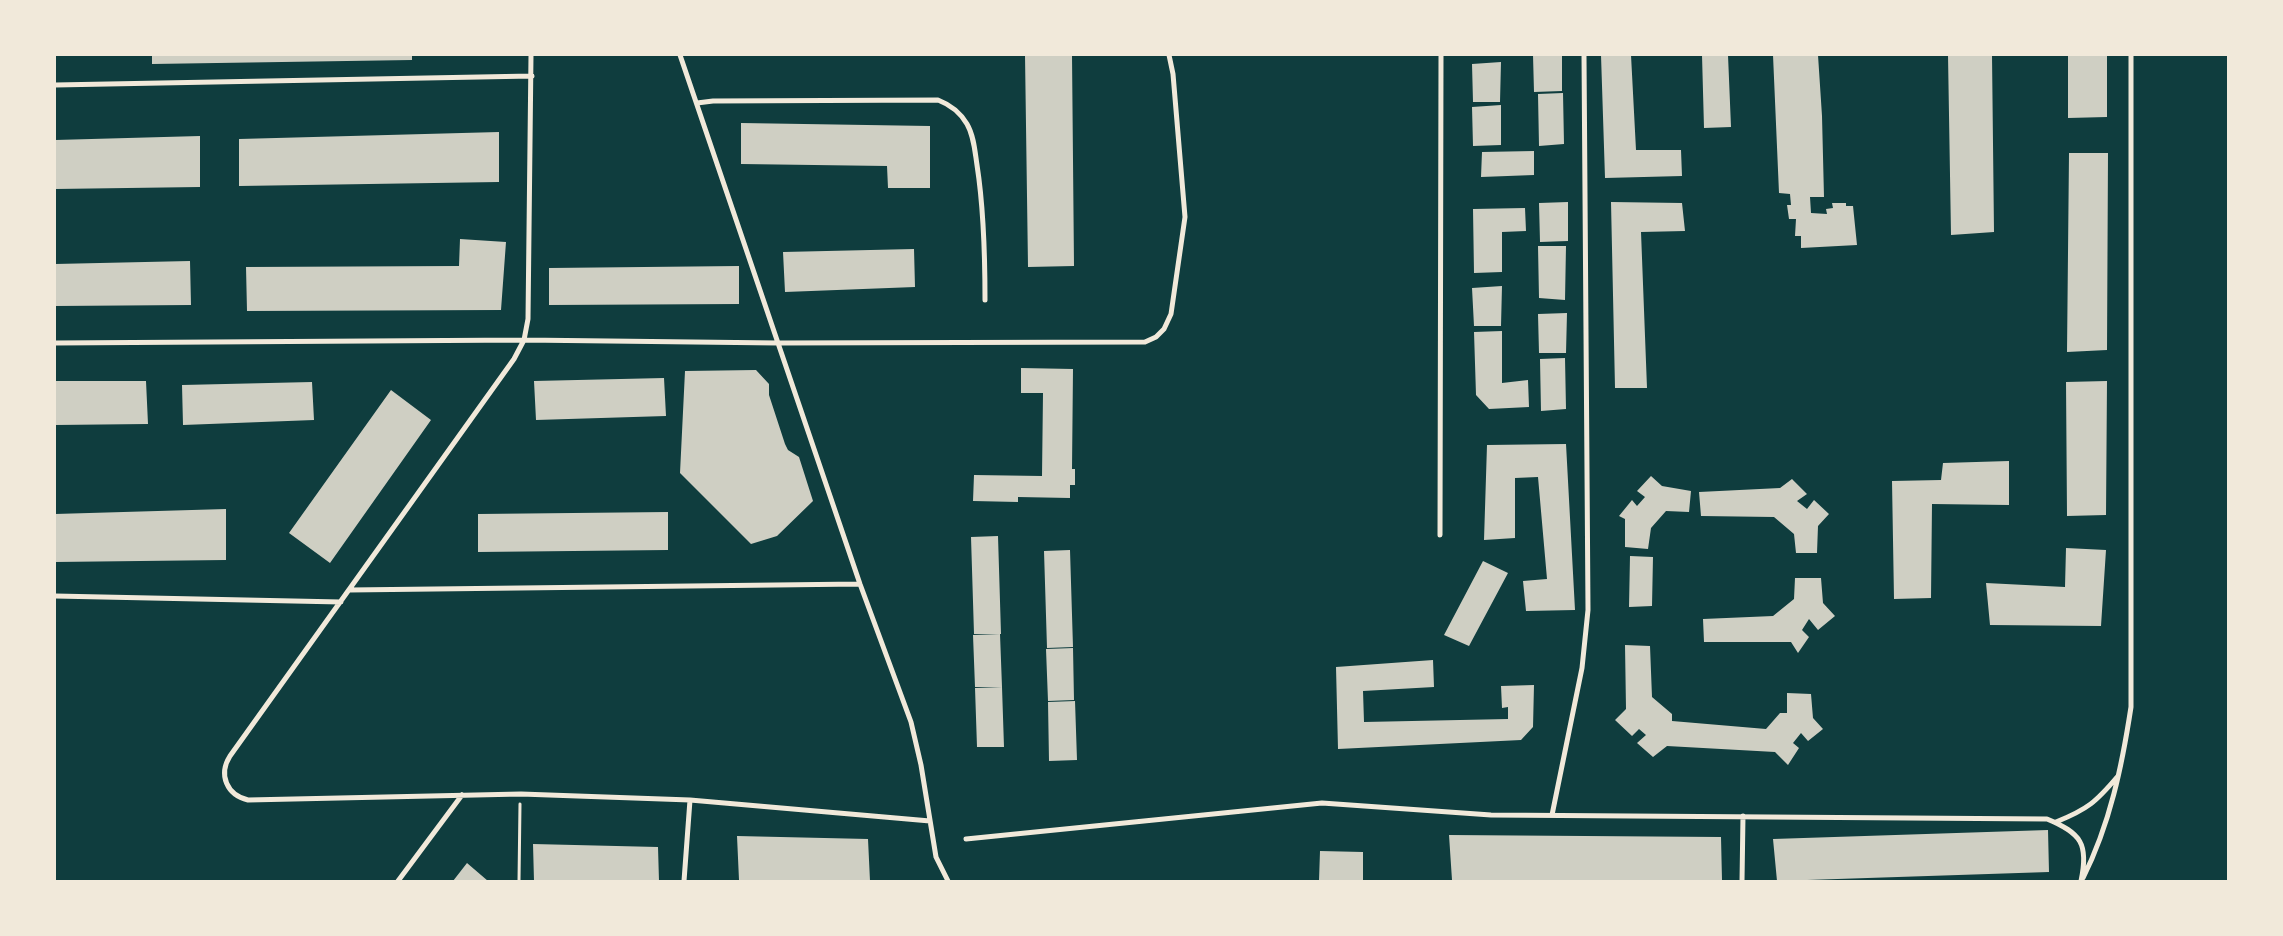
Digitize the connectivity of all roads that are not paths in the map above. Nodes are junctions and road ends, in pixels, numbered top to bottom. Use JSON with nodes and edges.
{"nodes":[{"id":1,"x":530,"y":55,"type":"edge"},
{"id":2,"x":680,"y":55,"type":"edge"},
{"id":3,"x":1169,"y":55,"type":"edge"},
{"id":4,"x":1441,"y":55,"type":"edge"},
{"id":5,"x":1584,"y":55,"type":"edge"},
{"id":6,"x":2131,"y":55,"type":"edge"},
{"id":7,"x":532,"y":76,"type":"junction"},
{"id":8,"x":55,"y":84,"type":"edge"},
{"id":9,"x":697,"y":103,"type":"junction"},
{"id":10,"x":985,"y":300,"type":"dead end"},
{"id":11,"x":524,"y":340,"type":"junction"},
{"id":12,"x":55,"y":343,"type":"edge"},
{"id":13,"x":778,"y":343,"type":"junction"},
{"id":14,"x":1440,"y":535,"type":"dead end"},
{"id":15,"x":860,"y":584,"type":"junction"},
{"id":16,"x":349,"y":590,"type":"junction"},
{"id":17,"x":55,"y":596,"type":"edge"},
{"id":18,"x":341,"y":602,"type":"junction"},
{"id":19,"x":2120,"y":774,"type":"junction"},
{"id":20,"x":462,"y":795,"type":"junction"},
{"id":21,"x":690,"y":800,"type":"junction"},
{"id":22,"x":1552,"y":815,"type":"junction"},
{"id":23,"x":1742,"y":816,"type":"junction"},
{"id":24,"x":930,"y":821,"type":"junction"},
{"id":25,"x":2056,"y":822,"type":"junction"},
{"id":26,"x":966,"y":839,"type":"dead end"},
{"id":27,"x":398,"y":881,"type":"edge"},
{"id":28,"x":684,"y":881,"type":"edge"},
{"id":29,"x":948,"y":881,"type":"edge"},
{"id":30,"x":1742,"y":881,"type":"edge"},
{"id":31,"x":2081,"y":881,"type":"edge"}],
"edges":[{"from":1,"to":7,"type":"street"},
{"from":2,"to":9,"type":"street"},
{"from":3,"to":13,"type":"street"},
{"from":4,"to":14,"type":"street"},
{"from":5,"to":22,"type":"street"},
{"from":6,"to":19,"type":"street"},
{"from":7,"to":8,"type":"street"},
{"from":7,"to":11,"type":"street"},
{"from":9,"to":10,"type":"street"},
{"from":9,"to":13,"type":"street"},
{"from":11,"to":12,"type":"street"},
{"from":11,"to":13,"type":"street"},
{"from":11,"to":16,"type":"street"},
{"from":13,"to":15,"type":"street"},
{"from":15,"to":16,"type":"street"},
{"from":15,"to":24,"type":"street"},
{"from":16,"to":18,"type":"street"},
{"from":17,"to":18,"type":"street"},
{"from":18,"to":20,"type":"street"},
{"from":19,"to":25,"type":"street"},
{"from":19,"to":31,"type":"street"},
{"from":20,"to":21,"type":"street"},
{"from":20,"to":27,"type":"street"},
{"from":21,"to":24,"type":"street"},
{"from":21,"to":28,"type":"street"},
{"from":22,"to":23,"type":"street"},
{"from":22,"to":26,"type":"street"},
{"from":23,"to":25,"type":"street"},
{"from":23,"to":30,"type":"street"},
{"from":24,"to":29,"type":"street"},
{"from":25,"to":31,"type":"street"}]}
